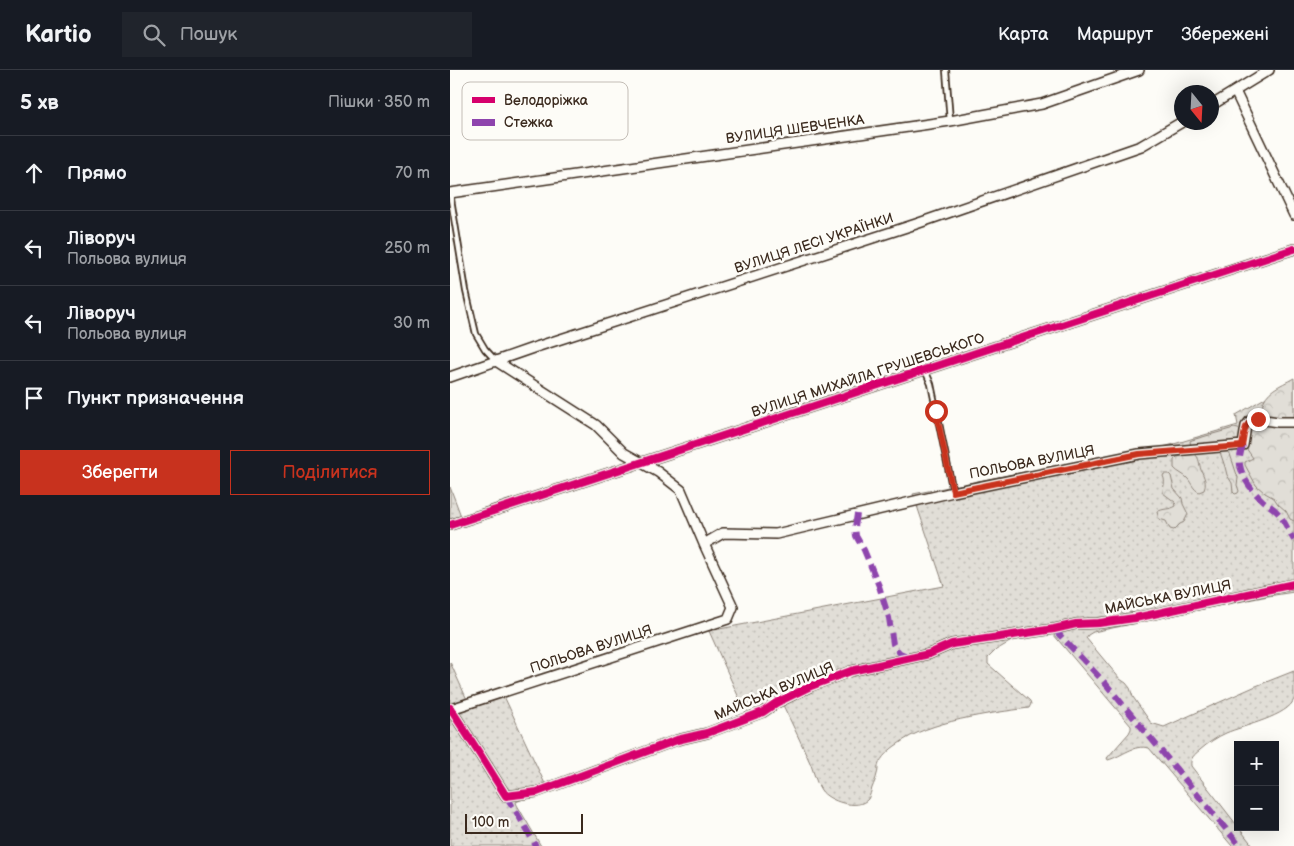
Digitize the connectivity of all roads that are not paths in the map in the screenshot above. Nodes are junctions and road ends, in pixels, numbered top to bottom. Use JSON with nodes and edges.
{"nodes":[{"id":1,"x":946,"y":70,"type":"edge"},
{"id":2,"x":1139,"y":70,"type":"edge"},
{"id":3,"x":1270,"y":70,"type":"edge"},
{"id":4,"x":1235,"y":91,"type":"junction"},
{"id":5,"x":1219,"y":101,"type":"edge"},
{"id":6,"x":950,"y":121,"type":"junction"},
{"id":7,"x":1174,"y":127,"type":"edge"},
{"id":8,"x":450,"y":193,"type":"edge"},
{"id":9,"x":1294,"y":215,"type":"edge"},
{"id":10,"x":1294,"y":249,"type":"edge"},
{"id":11,"x":496,"y":361,"type":"junction"},
{"id":12,"x":925,"y":370,"type":"junction"},
{"id":13,"x":450,"y":377,"type":"edge"},
{"id":14,"x":1294,"y":422,"type":"edge"},
{"id":15,"x":641,"y":463,"type":"junction"},
{"id":16,"x":953,"y":492,"type":"junction"},
{"id":17,"x":450,"y":525,"type":"edge"},
{"id":18,"x":704,"y":544,"type":"junction"},
{"id":19,"x":1294,"y":584,"type":"edge"},
{"id":20,"x":450,"y":708,"type":"edge"}],
"edges":[{"from":1,"to":6,"type":"lane"},
{"from":2,"to":6,"type":"street","name":"ВУЛИЦЯ ШЕВЧЕНКА"},
{"from":3,"to":4,"type":"street"},
{"from":4,"to":5,"type":"street"},
{"from":4,"to":9,"type":"street"},
{"from":6,"to":8,"type":"street","name":"ВУЛИЦЯ ШЕВЧЕНКА"},
{"from":7,"to":11,"type":"street","name":"ВУЛИЦЯ ЛЕСІ УКРАЇНКИ"},
{"from":8,"to":11,"type":"lane"},
{"from":10,"to":12,"type":"street","name":"ВУЛИЦЯ МИХАЙЛА ГРУШЕВСЬКОГО"},
{"from":11,"to":13,"type":"street","name":"ВУЛИЦЯ ЛЕСІ УКРАЇНКИ"},
{"from":11,"to":15,"type":"street"},
{"from":12,"to":15,"type":"street","name":"ВУЛИЦЯ МИХАЙЛА ГРУШЕВСЬКОГО"},
{"from":12,"to":16,"type":"lane"},
{"from":14,"to":16,"type":"street","name":"ПОЛЬОВА ВУЛИЦЯ"},
{"from":15,"to":17,"type":"street","name":"ВУЛИЦЯ МИХАЙЛА ГРУШЕВСЬКОГО"},
{"from":15,"to":18,"type":"street"},
{"from":16,"to":18,"type":"street","name":"ПОЛЬОВА ВУЛИЦЯ"},
{"from":18,"to":20,"type":"street","name":"ПОЛЬОВА ВУЛИЦЯ"},
{"from":19,"to":20,"type":"street","name":"МАЙСЬКА ВУЛИЦЯ"}]}
